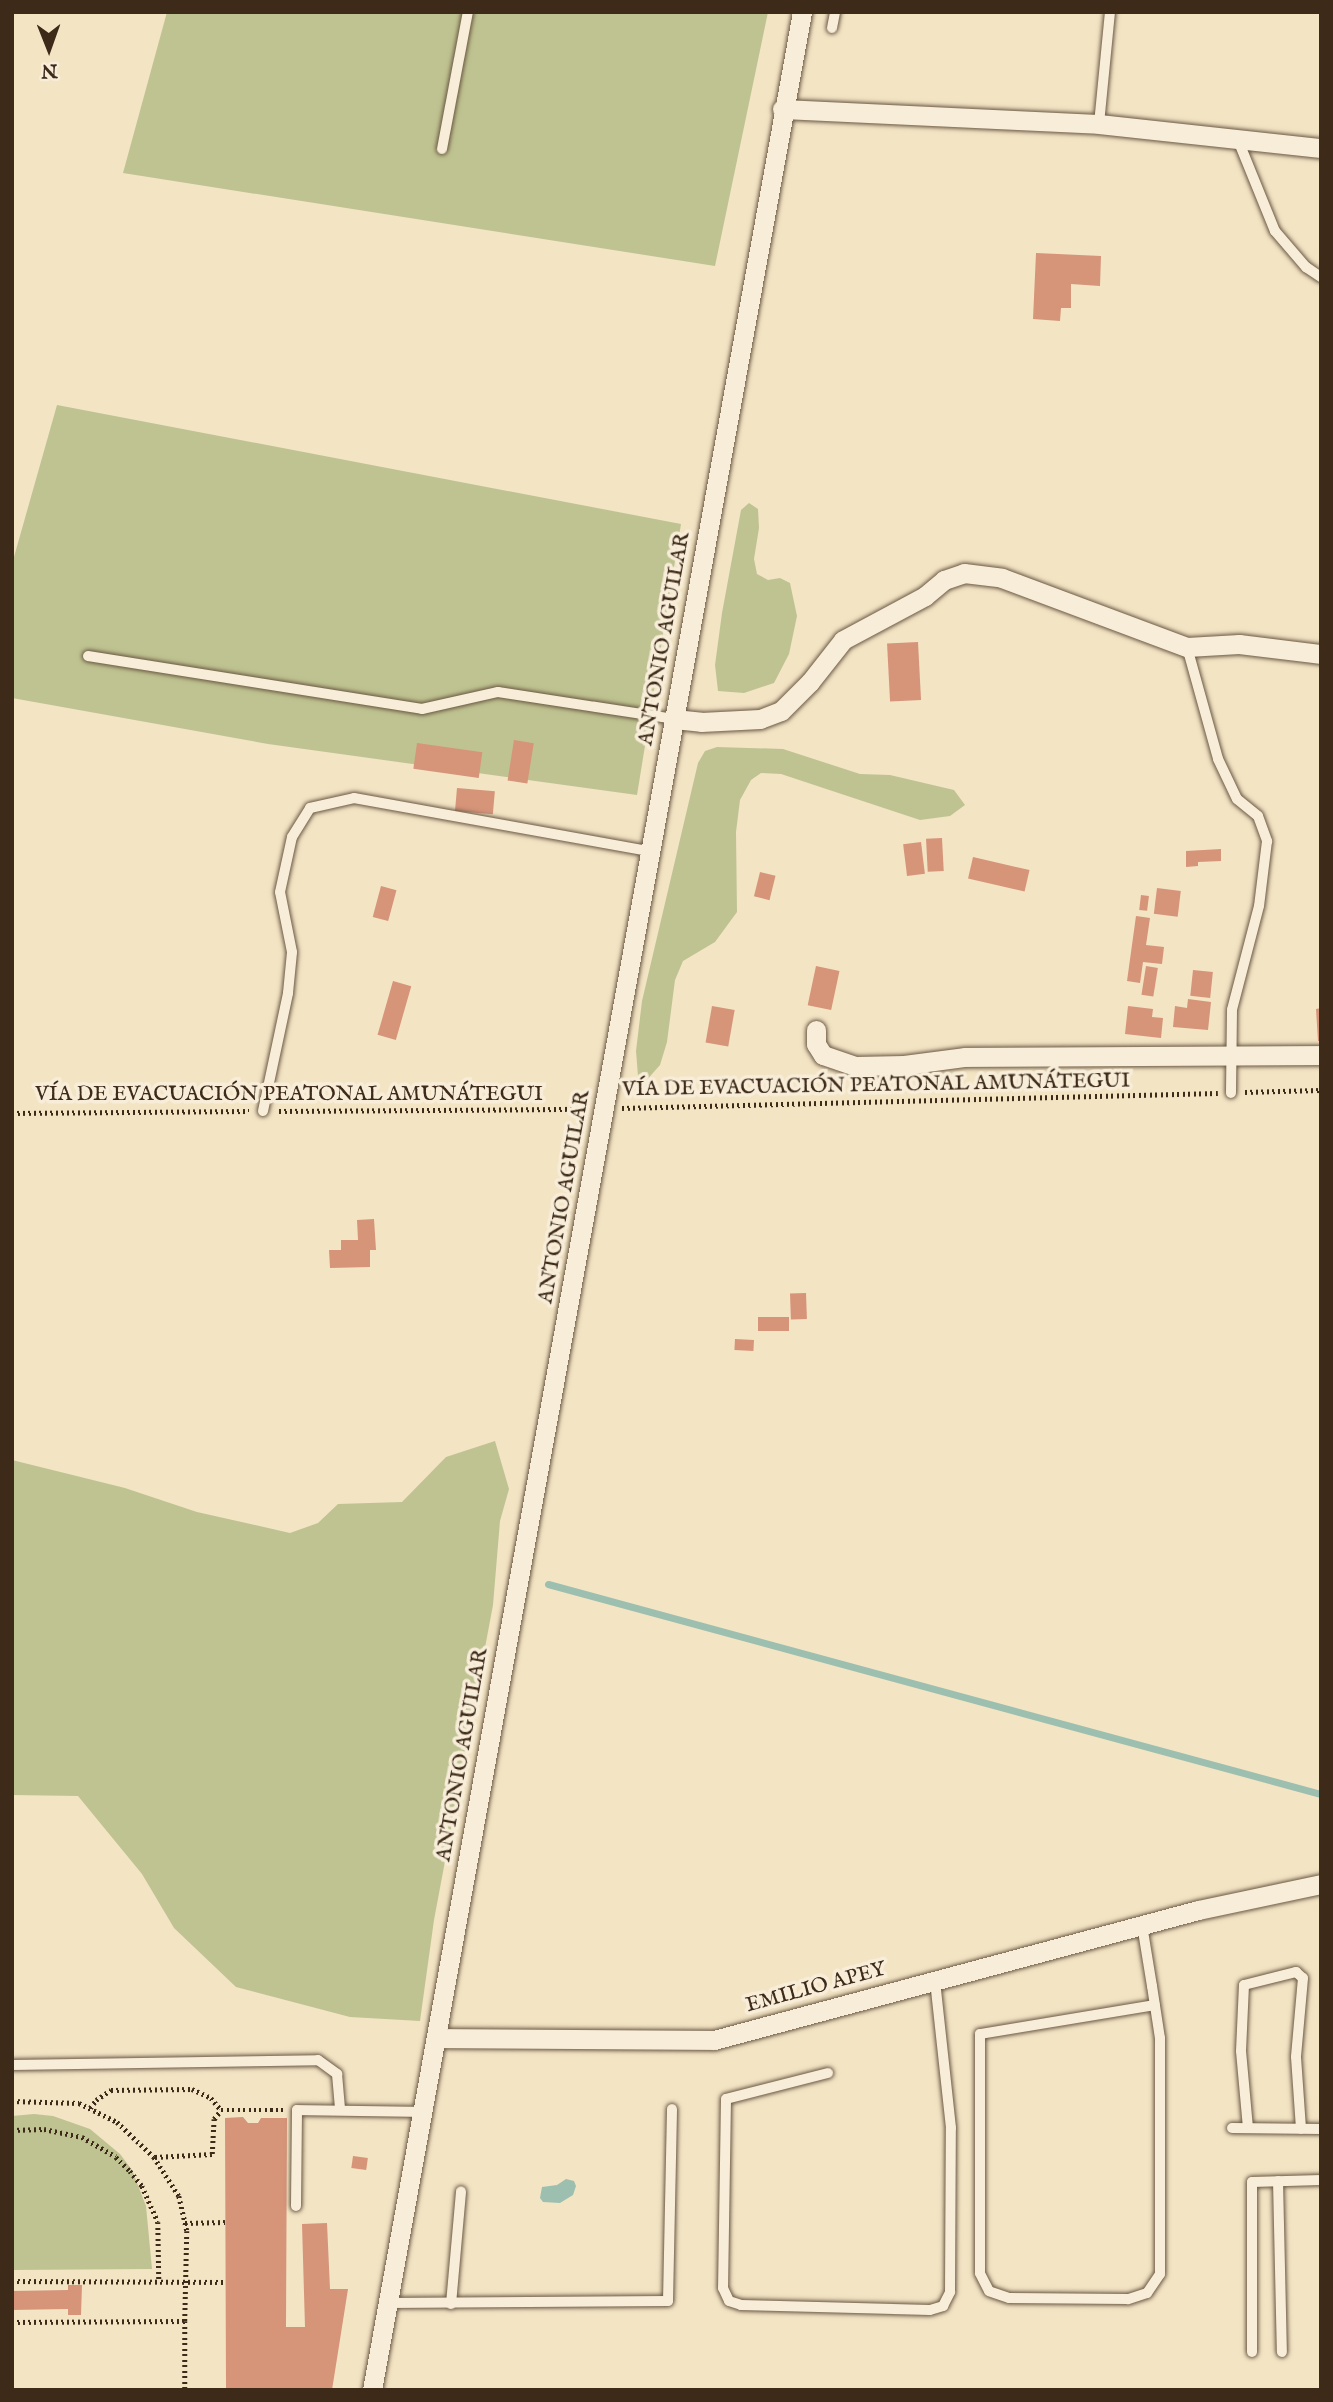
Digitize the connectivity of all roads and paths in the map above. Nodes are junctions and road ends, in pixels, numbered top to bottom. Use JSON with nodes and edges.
{"nodes":[{"id":1,"x":468,"y":12,"type":"edge"},
{"id":2,"x":802,"y":12,"type":"edge"},
{"id":3,"x":835,"y":12,"type":"edge"},
{"id":4,"x":1110,"y":12,"type":"edge"},
{"id":5,"x":832,"y":28,"type":"dead end"},
{"id":6,"x":782,"y":109,"type":"junction"},
{"id":7,"x":1099,"y":124,"type":"junction"},
{"id":8,"x":1238,"y":138,"type":"junction"},
{"id":9,"x":1321,"y":148,"type":"edge"},
{"id":10,"x":442,"y":149,"type":"dead end"},
{"id":11,"x":1321,"y":277,"type":"edge"},
{"id":12,"x":1187,"y":646,"type":"junction"},
{"id":13,"x":1321,"y":654,"type":"edge"},
{"id":14,"x":88,"y":656,"type":"dead end"},
{"id":15,"x":674,"y":719,"type":"junction"},
{"id":16,"x":650,"y":851,"type":"junction"},
{"id":17,"x":816,"y":1030,"type":"dead end"},
{"id":18,"x":1321,"y":1055,"type":"edge"},
{"id":19,"x":1231,"y":1058,"type":"junction"},
{"id":20,"x":1321,"y":1090,"type":"edge"},
{"id":21,"x":1231,"y":1093,"type":"junction"},
{"id":22,"x":605,"y":1109,"type":"junction"},
{"id":23,"x":263,"y":1111,"type":"junction"},
{"id":24,"x":12,"y":1113,"type":"edge"},
{"id":25,"x":1321,"y":1884,"type":"edge"},
{"id":26,"x":1142,"y":1925,"type":"junction"},
{"id":27,"x":935,"y":1980,"type":"junction"},
{"id":28,"x":1155,"y":2005,"type":"junction"},
{"id":29,"x":437,"y":2039,"type":"junction"},
{"id":30,"x":12,"y":2065,"type":"edge"},
{"id":31,"x":828,"y":2073,"type":"dead end"},
{"id":32,"x":12,"y":2101,"type":"edge"},
{"id":33,"x":90,"y":2109,"type":"junction"},
{"id":34,"x":672,"y":2109,"type":"dead end"},
{"id":35,"x":221,"y":2110,"type":"junction"},
{"id":36,"x":298,"y":2110,"type":"junction"},
{"id":37,"x":340,"y":2110,"type":"junction"},
{"id":38,"x":424,"y":2112,"type":"junction"},
{"id":39,"x":1232,"y":2128,"type":"dead end"},
{"id":40,"x":1248,"y":2128,"type":"junction"},
{"id":41,"x":1301,"y":2129,"type":"junction"},
{"id":42,"x":1321,"y":2129,"type":"edge"},
{"id":43,"x":12,"y":2130,"type":"edge"},
{"id":44,"x":154,"y":2157,"type":"junction"},
{"id":45,"x":1321,"y":2180,"type":"edge"},
{"id":46,"x":1278,"y":2181,"type":"junction"},
{"id":47,"x":461,"y":2191,"type":"dead end"},
{"id":48,"x":296,"y":2206,"type":"dead end"},
{"id":49,"x":185,"y":2222,"type":"junction"},
{"id":50,"x":225,"y":2222,"type":"dead end"},
{"id":51,"x":12,"y":2281,"type":"edge"},
{"id":52,"x":159,"y":2281,"type":"junction"},
{"id":53,"x":186,"y":2281,"type":"junction"},
{"id":54,"x":225,"y":2282,"type":"dead end"},
{"id":55,"x":388,"y":2302,"type":"junction"},
{"id":56,"x":451,"y":2304,"type":"junction"},
{"id":57,"x":185,"y":2321,"type":"junction"},
{"id":58,"x":12,"y":2322,"type":"edge"},
{"id":59,"x":1252,"y":2352,"type":"dead end"},
{"id":60,"x":1282,"y":2352,"type":"dead end"},
{"id":61,"x":185,"y":2390,"type":"edge"},
{"id":62,"x":372,"y":2390,"type":"edge"}],
"edges":[{"from":1,"to":10,"type":"lane"},
{"from":2,"to":6,"type":"street","name":"ANTONIO AGUILAR"},
{"from":3,"to":5,"type":"lane"},
{"from":4,"to":7,"type":"lane"},
{"from":6,"to":7,"type":"street"},
{"from":6,"to":15,"type":"street","name":"ANTONIO AGUILAR"},
{"from":7,"to":8,"type":"street"},
{"from":8,"to":9,"type":"street"},
{"from":8,"to":11,"type":"lane"},
{"from":12,"to":13,"type":"street"},
{"from":12,"to":15,"type":"street"},
{"from":12,"to":19,"type":"lane"},
{"from":14,"to":15,"type":"lane"},
{"from":15,"to":16,"type":"street","name":"ANTONIO AGUILAR"},
{"from":16,"to":22,"type":"street","name":"ANTONIO AGUILAR"},
{"from":16,"to":23,"type":"lane"},
{"from":17,"to":19,"type":"street"},
{"from":18,"to":19,"type":"street"},
{"from":19,"to":21,"type":"lane"},
{"from":20,"to":21,"type":"path","name":"VÍA DE EVACUACIÓN PEATONAL AMUNÁTEGUI"},
{"from":21,"to":22,"type":"path","name":"VÍA DE EVACUACIÓN PEATONAL AMUNÁTEGUI"},
{"from":22,"to":23,"type":"path","name":"VÍA DE EVACUACIÓN PEATONAL AMUNÁTEGUI"},
{"from":22,"to":29,"type":"street","name":"ANTONIO AGUILAR"},
{"from":23,"to":24,"type":"path","name":"VÍA DE EVACUACIÓN PEATONAL AMUNÁTEGUI"},
{"from":25,"to":26,"type":"street","name":"EMILIO APEY"},
{"from":26,"to":27,"type":"street","name":"EMILIO APEY"},
{"from":26,"to":28,"type":"lane"},
{"from":27,"to":29,"type":"street","name":"EMILIO APEY"},
{"from":27,"to":31,"type":"lane"},
{"from":28,"to":28,"type":"lane"},
{"from":29,"to":38,"type":"street","name":"ANTONIO AGUILAR"},
{"from":30,"to":37,"type":"lane"},
{"from":32,"to":33,"type":"path"},
{"from":33,"to":35,"type":"path"},
{"from":33,"to":44,"type":"path"},
{"from":34,"to":56,"type":"lane"},
{"from":35,"to":36,"type":"path"},
{"from":35,"to":44,"type":"path"},
{"from":36,"to":37,"type":"lane"},
{"from":36,"to":48,"type":"lane"},
{"from":37,"to":38,"type":"lane"},
{"from":38,"to":55,"type":"street","name":"ANTONIO AGUILAR"},
{"from":39,"to":40,"type":"lane"},
{"from":40,"to":41,"type":"lane"},
{"from":40,"to":41,"type":"lane"},
{"from":41,"to":42,"type":"lane"},
{"from":43,"to":52,"type":"path"},
{"from":44,"to":49,"type":"path"},
{"from":45,"to":46,"type":"lane"},
{"from":46,"to":59,"type":"lane"},
{"from":46,"to":60,"type":"lane"},
{"from":47,"to":56,"type":"lane"},
{"from":49,"to":50,"type":"path"},
{"from":49,"to":53,"type":"path"},
{"from":51,"to":52,"type":"path"},
{"from":52,"to":53,"type":"path"},
{"from":53,"to":54,"type":"path"},
{"from":53,"to":57,"type":"path"},
{"from":55,"to":56,"type":"lane"},
{"from":55,"to":62,"type":"street","name":"ANTONIO AGUILAR"},
{"from":57,"to":58,"type":"path"},
{"from":57,"to":61,"type":"path"}]}
